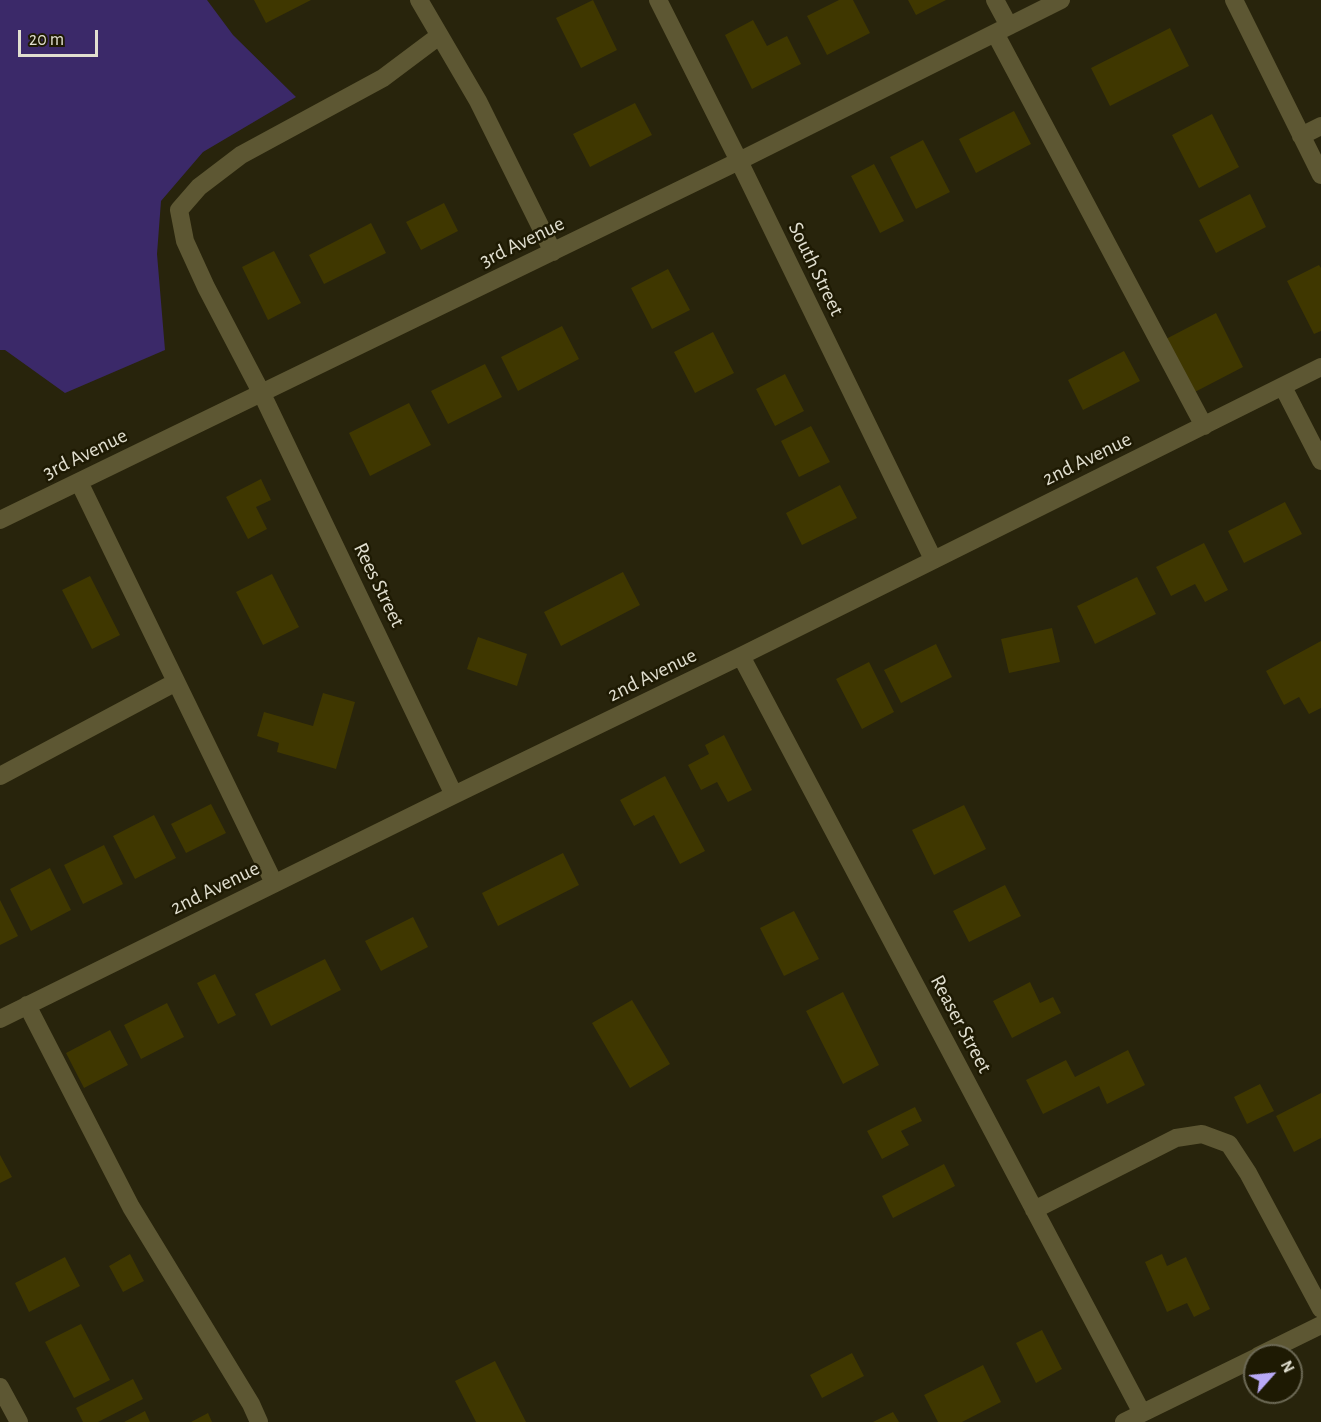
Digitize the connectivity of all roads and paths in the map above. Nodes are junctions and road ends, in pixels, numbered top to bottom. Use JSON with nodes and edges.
{"nodes":[{"id":1,"x":419,"y":0,"type":"edge"},
{"id":2,"x":658,"y":0,"type":"edge"},
{"id":3,"x":995,"y":0,"type":"edge"},
{"id":4,"x":1061,"y":0,"type":"edge"},
{"id":5,"x":1234,"y":0,"type":"edge"},
{"id":6,"x":1002,"y":29,"type":"junction"},
{"id":7,"x":440,"y":36,"type":"junction"},
{"id":8,"x":1321,"y":126,"type":"edge"},
{"id":9,"x":1301,"y":136,"type":"junction"},
{"id":10,"x":739,"y":161,"type":"junction"},
{"id":11,"x":1321,"y":175,"type":"edge"},
{"id":12,"x":553,"y":252,"type":"junction"},
{"id":13,"x":1321,"y":367,"type":"edge"},
{"id":14,"x":1283,"y":387,"type":"junction"},
{"id":15,"x":262,"y":394,"type":"junction"},
{"id":16,"x":1204,"y":426,"type":"junction"},
{"id":17,"x":1321,"y":461,"type":"edge"},
{"id":18,"x":79,"y":482,"type":"junction"},
{"id":19,"x":0,"y":520,"type":"edge"},
{"id":20,"x":933,"y":560,"type":"junction"},
{"id":21,"x":741,"y":657,"type":"junction"},
{"id":22,"x":176,"y":682,"type":"junction"},
{"id":23,"x":0,"y":776,"type":"edge"},
{"id":24,"x":454,"y":795,"type":"junction"},
{"id":25,"x":274,"y":883,"type":"junction"},
{"id":26,"x":27,"y":1005,"type":"junction"},
{"id":27,"x":0,"y":1019,"type":"edge"},
{"id":28,"x":1034,"y":1210,"type":"junction"},
{"id":29,"x":1321,"y":1309,"type":"edge"},
{"id":30,"x":1321,"y":1325,"type":"edge"},
{"id":31,"x":1283,"y":1344,"type":"edge"},
{"id":32,"x":1243,"y":1364,"type":"edge"},
{"id":33,"x":0,"y":1387,"type":"edge"},
{"id":34,"x":1142,"y":1413,"type":"junction"},
{"id":35,"x":19,"y":1422,"type":"edge"},
{"id":36,"x":259,"y":1422,"type":"edge"},
{"id":37,"x":1124,"y":1422,"type":"edge"}],
"edges":[{"from":1,"to":7,"type":"street"},
{"from":2,"to":10,"type":"street","name":"South Street"},
{"from":3,"to":6,"type":"street"},
{"from":4,"to":6,"type":"street","name":"3rd Avenue"},
{"from":5,"to":9,"type":"street"},
{"from":6,"to":10,"type":"street","name":"3rd Avenue"},
{"from":6,"to":16,"type":"street"},
{"from":7,"to":12,"type":"street"},
{"from":7,"to":15,"type":"street","name":"Rees Street"},
{"from":8,"to":9,"type":"street"},
{"from":9,"to":11,"type":"street"},
{"from":10,"to":12,"type":"street","name":"3rd Avenue"},
{"from":10,"to":20,"type":"street","name":"South Street"},
{"from":12,"to":15,"type":"street","name":"3rd Avenue"},
{"from":13,"to":14,"type":"street","name":"2nd Avenue"},
{"from":14,"to":16,"type":"street","name":"2nd Avenue"},
{"from":14,"to":17,"type":"street"},
{"from":15,"to":18,"type":"street","name":"3rd Avenue"},
{"from":15,"to":24,"type":"street","name":"Rees Street"},
{"from":16,"to":20,"type":"street","name":"2nd Avenue"},
{"from":18,"to":19,"type":"street","name":"3rd Avenue"},
{"from":18,"to":22,"type":"street"},
{"from":20,"to":21,"type":"street","name":"2nd Avenue"},
{"from":21,"to":24,"type":"street","name":"2nd Avenue"},
{"from":21,"to":28,"type":"street","name":"Reaser Street"},
{"from":22,"to":23,"type":"street"},
{"from":22,"to":25,"type":"street"},
{"from":24,"to":25,"type":"street","name":"2nd Avenue"},
{"from":25,"to":26,"type":"street","name":"2nd Avenue"},
{"from":26,"to":27,"type":"street","name":"2nd Avenue"},
{"from":26,"to":36,"type":"street"},
{"from":28,"to":29,"type":"street"},
{"from":28,"to":34,"type":"street","name":"Reaser Street"},
{"from":30,"to":31,"type":"street"},
{"from":32,"to":34,"type":"street"},
{"from":33,"to":35,"type":"street"},
{"from":34,"to":37,"type":"street"}]}
